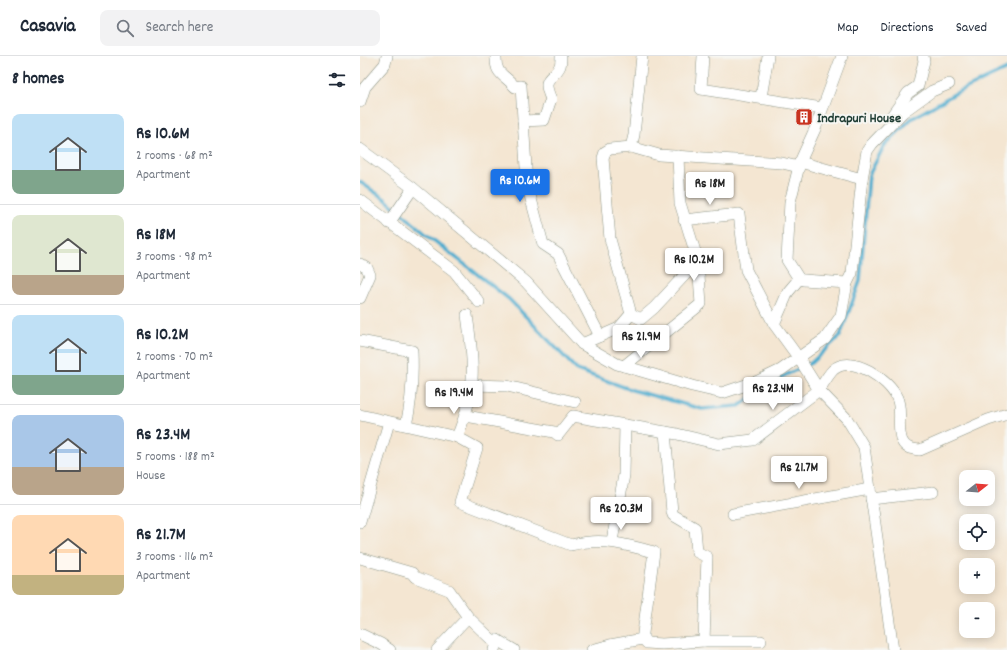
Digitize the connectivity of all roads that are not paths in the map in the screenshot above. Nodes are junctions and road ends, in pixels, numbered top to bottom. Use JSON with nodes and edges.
{"nodes":[{"id":1,"x":387,"y":56,"type":"edge"},
{"id":2,"x":496,"y":56,"type":"edge"},
{"id":3,"x":561,"y":56,"type":"edge"},
{"id":4,"x":642,"y":56,"type":"edge"},
{"id":5,"x":702,"y":56,"type":"edge"},
{"id":6,"x":768,"y":56,"type":"edge"},
{"id":7,"x":842,"y":56,"type":"edge"},
{"id":8,"x":923,"y":56,"type":"edge"},
{"id":9,"x":949,"y":84,"type":"dead end"},
{"id":10,"x":761,"y":97,"type":"junction"},
{"id":11,"x":360,"y":102,"type":"edge"},
{"id":12,"x":822,"y":108,"type":"junction"},
{"id":13,"x":523,"y":121,"type":"junction"},
{"id":14,"x":864,"y":145,"type":"dead end"},
{"id":15,"x":631,"y":147,"type":"junction"},
{"id":16,"x":360,"y":149,"type":"edge"},
{"id":17,"x":678,"y":156,"type":"junction"},
{"id":18,"x":800,"y":164,"type":"junction"},
{"id":19,"x":862,"y":179,"type":"junction"},
{"id":20,"x":413,"y":188,"type":"junction"},
{"id":21,"x":360,"y":200,"type":"edge"},
{"id":22,"x":392,"y":219,"type":"junction"},
{"id":23,"x":684,"y":220,"type":"junction"},
{"id":24,"x":698,"y":261,"type":"junction"},
{"id":25,"x":360,"y":264,"type":"edge"},
{"id":26,"x":799,"y":279,"type":"junction"},
{"id":27,"x":847,"y":283,"type":"junction"},
{"id":28,"x":360,"y":298,"type":"edge"},
{"id":29,"x":479,"y":302,"type":"dead end"},
{"id":30,"x":630,"y":314,"type":"junction"},
{"id":31,"x":467,"y":315,"type":"dead end"},
{"id":32,"x":774,"y":324,"type":"junction"},
{"id":33,"x":600,"y":336,"type":"junction"},
{"id":34,"x":360,"y":341,"type":"edge"},
{"id":35,"x":582,"y":344,"type":"junction"},
{"id":36,"x":798,"y":357,"type":"junction"},
{"id":37,"x":624,"y":366,"type":"junction"},
{"id":38,"x":473,"y":384,"type":"junction"},
{"id":39,"x":819,"y":390,"type":"junction"},
{"id":40,"x":575,"y":402,"type":"dead end"},
{"id":41,"x":1007,"y":414,"type":"edge"},
{"id":42,"x":360,"y":415,"type":"edge"},
{"id":43,"x":466,"y":416,"type":"junction"},
{"id":44,"x":389,"y":422,"type":"junction"},
{"id":45,"x":406,"y":425,"type":"junction"},
{"id":46,"x":625,"y":425,"type":"junction"},
{"id":47,"x":665,"y":432,"type":"junction"},
{"id":48,"x":458,"y":437,"type":"junction"},
{"id":49,"x":933,"y":492,"type":"dead end"},
{"id":50,"x":871,"y":494,"type":"junction"},
{"id":51,"x":363,"y":501,"type":"edge"},
{"id":52,"x":733,"y":514,"type":"dead end"},
{"id":53,"x":360,"y":522,"type":"edge"},
{"id":54,"x":612,"y":541,"type":"junction"},
{"id":55,"x":360,"y":558,"type":"edge"},
{"id":56,"x":468,"y":617,"type":"junction"},
{"id":57,"x":360,"y":634,"type":"edge"},
{"id":58,"x":643,"y":639,"type":"junction"},
{"id":59,"x":704,"y":641,"type":"junction"},
{"id":60,"x":761,"y":641,"type":"dead end"},
{"id":61,"x":495,"y":645,"type":"edge"},
{"id":62,"x":662,"y":647,"type":"edge"},
{"id":63,"x":390,"y":650,"type":"edge"},
{"id":64,"x":437,"y":650,"type":"edge"},
{"id":65,"x":514,"y":650,"type":"edge"},
{"id":66,"x":592,"y":650,"type":"edge"},
{"id":67,"x":893,"y":650,"type":"edge"}],
"edges":[{"from":1,"to":11,"type":"street"},
{"from":2,"to":13,"type":"street"},
{"from":3,"to":13,"type":"street"},
{"from":4,"to":15,"type":"street"},
{"from":5,"to":10,"type":"street"},
{"from":6,"to":10,"type":"street"},
{"from":7,"to":12,"type":"street"},
{"from":8,"to":14,"type":"street"},
{"from":9,"to":19,"type":"street"},
{"from":10,"to":12,"type":"street"},
{"from":12,"to":18,"type":"street"},
{"from":13,"to":33,"type":"street"},
{"from":15,"to":17,"type":"street"},
{"from":15,"to":30,"type":"street"},
{"from":16,"to":20,"type":"street"},
{"from":17,"to":18,"type":"street"},
{"from":17,"to":23,"type":"street"},
{"from":18,"to":19,"type":"street"},
{"from":18,"to":26,"type":"street"},
{"from":19,"to":27,"type":"street"},
{"from":20,"to":22,"type":"street"},
{"from":20,"to":35,"type":"street"},
{"from":21,"to":22,"type":"street"},
{"from":22,"to":29,"type":"street"},
{"from":23,"to":24,"type":"street"},
{"from":23,"to":32,"type":"street"},
{"from":24,"to":30,"type":"street"},
{"from":24,"to":37,"type":"street"},
{"from":25,"to":28,"type":"street"},
{"from":26,"to":27,"type":"street"},
{"from":26,"to":32,"type":"street"},
{"from":27,"to":36,"type":"street"},
{"from":30,"to":33,"type":"street"},
{"from":31,"to":38,"type":"street"},
{"from":32,"to":36,"type":"street"},
{"from":33,"to":35,"type":"street"},
{"from":34,"to":45,"type":"street"},
{"from":35,"to":37,"type":"street"},
{"from":36,"to":37,"type":"street"},
{"from":36,"to":39,"type":"street"},
{"from":38,"to":40,"type":"street"},
{"from":38,"to":43,"type":"street"},
{"from":39,"to":41,"type":"street"},
{"from":39,"to":47,"type":"street"},
{"from":39,"to":50,"type":"street"},
{"from":42,"to":44,"type":"street"},
{"from":43,"to":46,"type":"street"},
{"from":43,"to":48,"type":"street"},
{"from":44,"to":45,"type":"street"},
{"from":44,"to":51,"type":"street"},
{"from":45,"to":48,"type":"street"},
{"from":46,"to":47,"type":"street"},
{"from":46,"to":54,"type":"street"},
{"from":47,"to":59,"type":"street"},
{"from":48,"to":54,"type":"street"},
{"from":49,"to":50,"type":"street"},
{"from":50,"to":52,"type":"street"},
{"from":50,"to":67,"type":"street"},
{"from":51,"to":53,"type":"street"},
{"from":54,"to":58,"type":"street"},
{"from":55,"to":56,"type":"street"},
{"from":56,"to":61,"type":"street"},
{"from":56,"to":64,"type":"street"},
{"from":57,"to":63,"type":"street"},
{"from":58,"to":62,"type":"street"},
{"from":58,"to":66,"type":"street"},
{"from":59,"to":60,"type":"street"},
{"from":59,"to":62,"type":"street"},
{"from":61,"to":65,"type":"street"}]}
